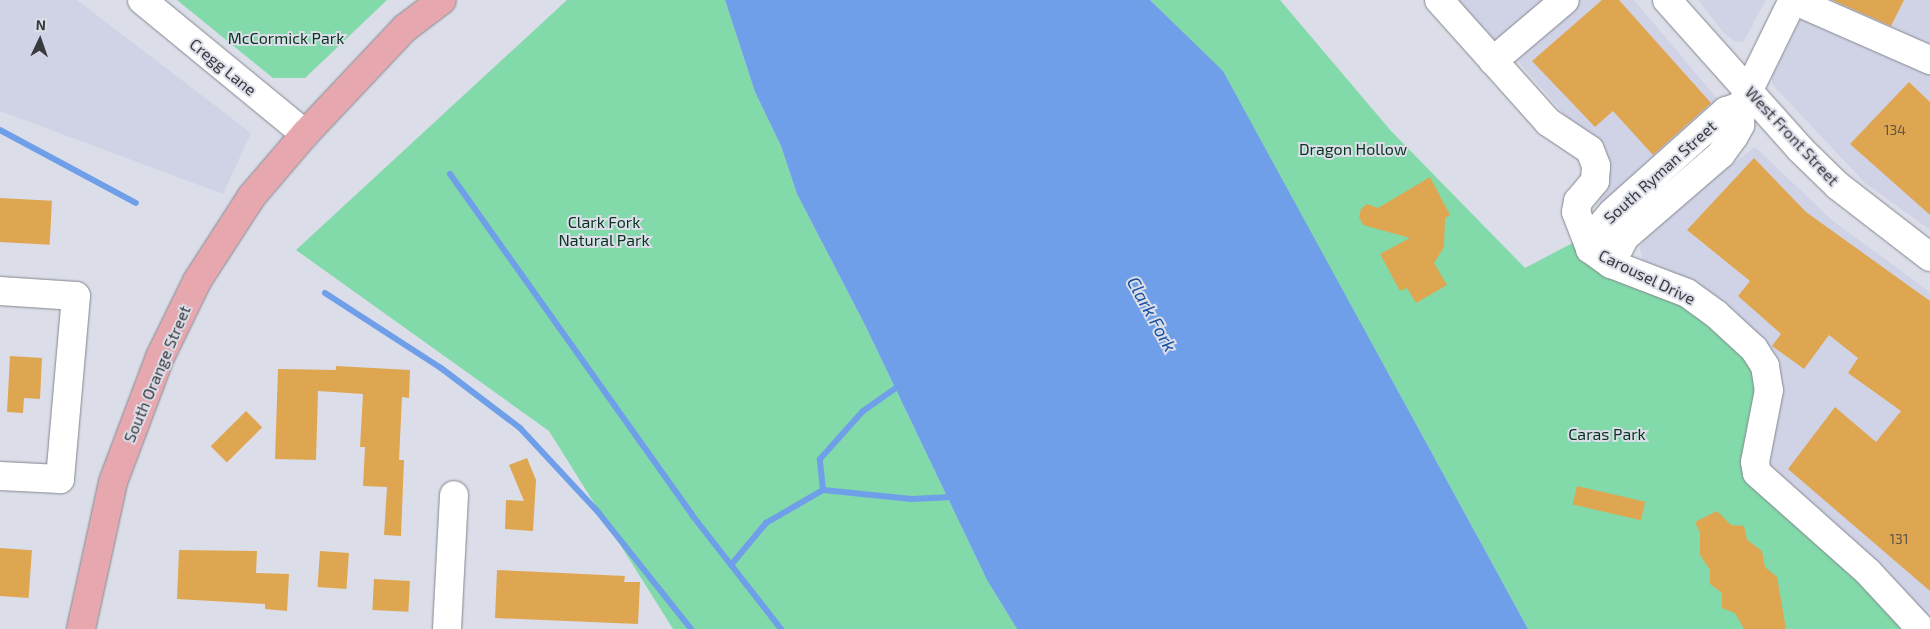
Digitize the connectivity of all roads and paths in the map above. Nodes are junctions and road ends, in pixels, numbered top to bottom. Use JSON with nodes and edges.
{"nodes":[{"id":1,"x":142,"y":0,"type":"edge"},
{"id":2,"x":442,"y":0,"type":"edge"},
{"id":3,"x":1439,"y":0,"type":"edge"},
{"id":4,"x":1565,"y":0,"type":"edge"},
{"id":5,"x":1667,"y":0,"type":"edge"},
{"id":6,"x":1793,"y":0,"type":"edge"},
{"id":7,"x":1930,"y":60,"type":"edge"},
{"id":8,"x":1493,"y":61,"type":"junction"},
{"id":9,"x":1745,"y":99,"type":"junction"},
{"id":10,"x":305,"y":134,"type":"junction"},
{"id":11,"x":1601,"y":256,"type":"junction"},
{"id":12,"x":1930,"y":257,"type":"edge"},
{"id":13,"x":0,"y":291,"type":"edge"},
{"id":14,"x":0,"y":476,"type":"edge"},
{"id":15,"x":454,"y":495,"type":"dead end"},
{"id":16,"x":81,"y":629,"type":"edge"},
{"id":17,"x":447,"y":629,"type":"edge"},
{"id":18,"x":1921,"y":629,"type":"edge"}],
"edges":[{"from":1,"to":10,"type":"street","name":"Cregg Lane"},
{"from":2,"to":10,"type":"main road","name":"South Orange Street"},
{"from":3,"to":8,"type":"street","name":"Carousel Drive"},
{"from":4,"to":8,"type":"street"},
{"from":5,"to":9,"type":"street","name":"West Front Street"},
{"from":6,"to":7,"type":"street"},
{"from":6,"to":9,"type":"street"},
{"from":8,"to":11,"type":"street","name":"Carousel Drive"},
{"from":9,"to":11,"type":"street","name":"South Ryman Street"},
{"from":9,"to":12,"type":"street","name":"West Front Street"},
{"from":10,"to":16,"type":"main road","name":"South Orange Street"},
{"from":11,"to":18,"type":"street","name":"Carousel Drive"},
{"from":13,"to":14,"type":"street"},
{"from":15,"to":17,"type":"street"}]}
